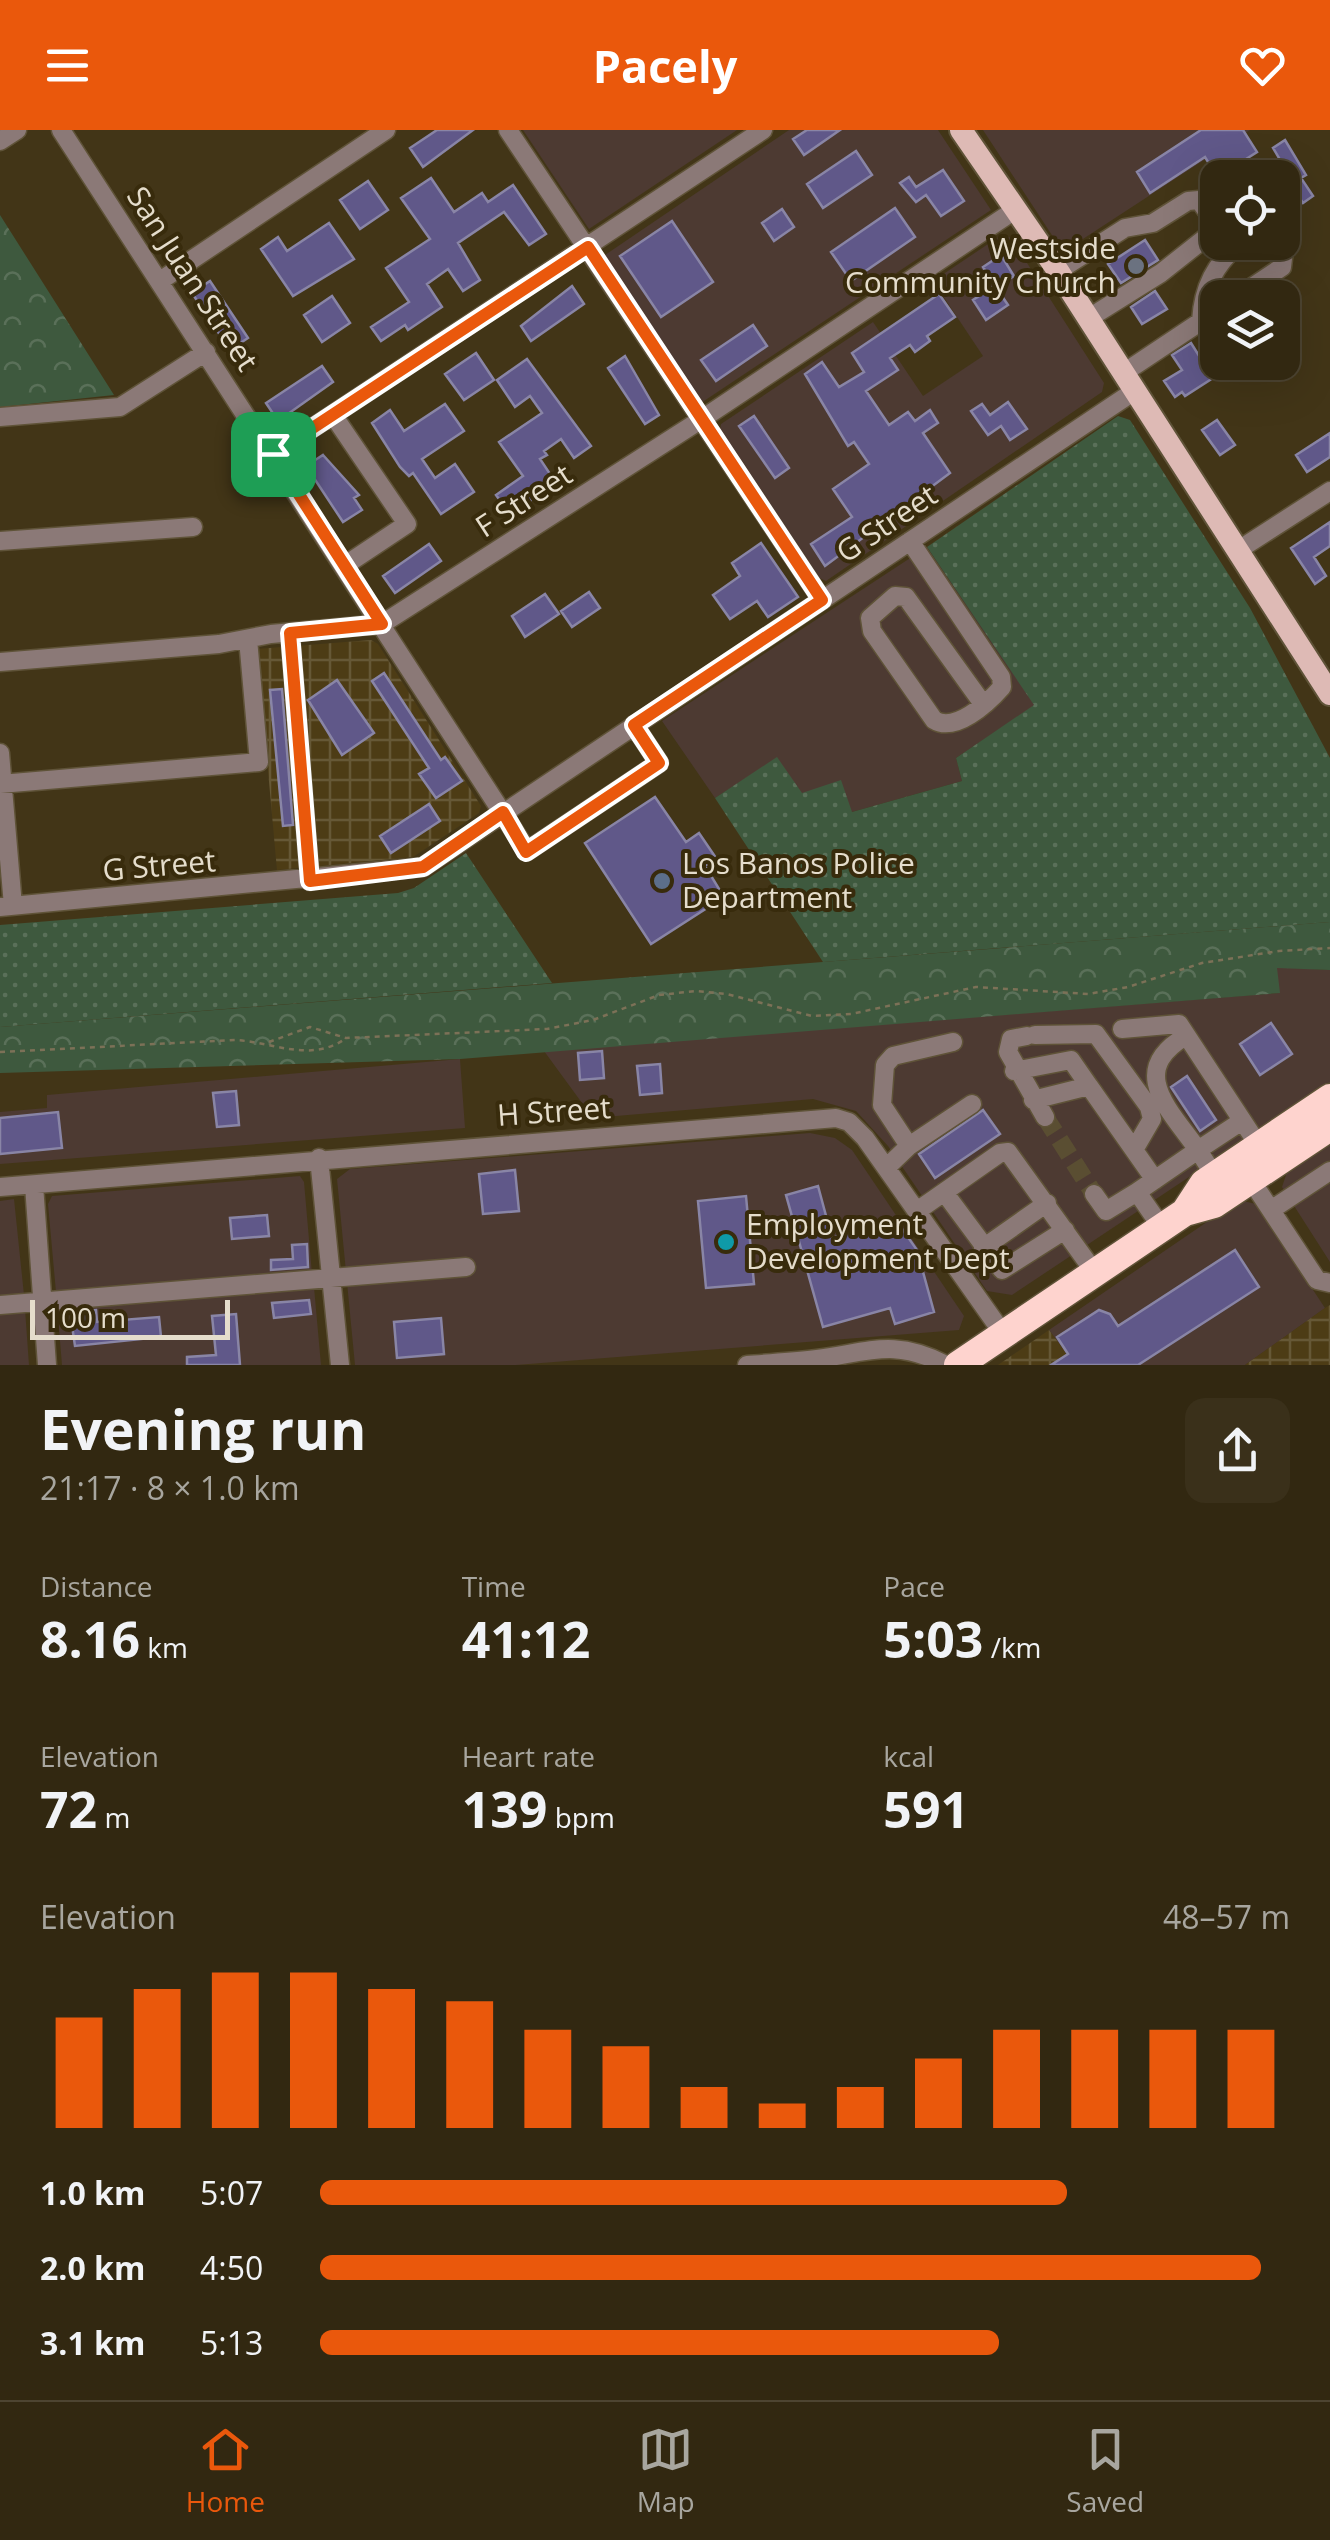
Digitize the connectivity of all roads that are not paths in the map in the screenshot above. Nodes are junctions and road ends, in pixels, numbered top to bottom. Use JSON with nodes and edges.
{"nodes":[{"id":1,"x":17,"y":130,"type":"edge"},
{"id":2,"x":61,"y":130,"type":"edge"},
{"id":3,"x":386,"y":130,"type":"edge"},
{"id":4,"x":508,"y":130,"type":"edge"},
{"id":5,"x":763,"y":130,"type":"edge"},
{"id":6,"x":961,"y":130,"type":"edge"},
{"id":7,"x":0,"y":141,"type":"edge"},
{"id":8,"x":1014,"y":210,"type":"junction"},
{"id":9,"x":588,"y":247,"type":"junction"},
{"id":10,"x":1283,"y":260,"type":"edge"},
{"id":11,"x":1058,"y":270,"type":"junction"},
{"id":12,"x":160,"y":280,"type":"junction"},
{"id":13,"x":1263,"y":280,"type":"edge"},
{"id":14,"x":1089,"y":318,"type":"junction"},
{"id":15,"x":1200,"y":322,"type":"edge"},
{"id":16,"x":206,"y":352,"type":"junction"},
{"id":17,"x":1130,"y":381,"type":"junction"},
{"id":18,"x":333,"y":415,"type":"junction"},
{"id":19,"x":0,"y":417,"type":"edge"},
{"id":20,"x":702,"y":420,"type":"junction"},
{"id":21,"x":273,"y":454,"type":"junction"},
{"id":22,"x":1330,"y":491,"type":"edge"},
{"id":23,"x":193,"y":527,"type":"dead end"},
{"id":24,"x":0,"y":541,"type":"edge"},
{"id":25,"x":910,"y":541,"type":"junction"},
{"id":26,"x":1240,"y":549,"type":"junction"},
{"id":27,"x":344,"y":566,"type":"junction"},
{"id":28,"x":822,"y":600,"type":"junction"},
{"id":29,"x":382,"y":624,"type":"junction"},
{"id":30,"x":290,"y":633,"type":"junction"},
{"id":31,"x":248,"y":639,"type":"junction"},
{"id":32,"x":0,"y":662,"type":"edge"},
{"id":33,"x":1330,"y":694,"type":"edge"},
{"id":34,"x":982,"y":704,"type":"junction"},
{"id":35,"x":634,"y":725,"type":"junction"},
{"id":36,"x":0,"y":754,"type":"edge"},
{"id":37,"x":1,"y":784,"type":"edge"},
{"id":38,"x":503,"y":812,"type":"junction"},
{"id":39,"x":310,"y":881,"type":"junction"},
{"id":40,"x":7,"y":907,"type":"edge"},
{"id":41,"x":1122,"y":1029,"type":"dead end"},
{"id":42,"x":1186,"y":1036,"type":"junction"},
{"id":43,"x":952,"y":1042,"type":"dead end"},
{"id":44,"x":1014,"y":1070,"type":"junction"},
{"id":45,"x":1090,"y":1086,"type":"junction"},
{"id":46,"x":1033,"y":1100,"type":"junction"},
{"id":47,"x":972,"y":1104,"type":"dead end"},
{"id":48,"x":1327,"y":1110,"type":"edge"},
{"id":49,"x":1045,"y":1117,"type":"tunnel mouth"},
{"id":50,"x":1242,"y":1121,"type":"junction"},
{"id":51,"x":909,"y":1146,"type":"junction"},
{"id":52,"x":1259,"y":1146,"type":"junction"},
{"id":53,"x":1134,"y":1150,"type":"junction"},
{"id":54,"x":1198,"y":1150,"type":"junction"},
{"id":55,"x":319,"y":1158,"type":"junction"},
{"id":56,"x":886,"y":1168,"type":"junction"},
{"id":57,"x":1330,"y":1171,"type":"edge"},
{"id":58,"x":1214,"y":1175,"type":"junction"},
{"id":59,"x":1155,"y":1180,"type":"junction"},
{"id":60,"x":1251,"y":1180,"type":"junction"},
{"id":61,"x":34,"y":1185,"type":"junction"},
{"id":62,"x":0,"y":1187,"type":"edge"},
{"id":63,"x":944,"y":1192,"type":"junction"},
{"id":64,"x":1137,"y":1192,"type":"junction"},
{"id":65,"x":1094,"y":1194,"type":"dead end"},
{"id":66,"x":1047,"y":1204,"type":"junction"},
{"id":67,"x":1271,"y":1210,"type":"junction"},
{"id":68,"x":916,"y":1211,"type":"junction"},
{"id":69,"x":1173,"y":1220,"type":"junction"},
{"id":70,"x":1065,"y":1230,"type":"junction"},
{"id":71,"x":982,"y":1246,"type":"junction"},
{"id":72,"x":954,"y":1264,"type":"junction"},
{"id":73,"x":466,"y":1267,"type":"dead end"},
{"id":74,"x":1095,"y":1273,"type":"junction"},
{"id":75,"x":331,"y":1277,"type":"junction"},
{"id":76,"x":1323,"y":1281,"type":"edge"},
{"id":77,"x":42,"y":1301,"type":"junction"},
{"id":78,"x":0,"y":1305,"type":"edge"},
{"id":79,"x":1004,"y":1334,"type":"junction"},
{"id":80,"x":820,"y":1359,"type":"junction"},
{"id":81,"x":789,"y":1363,"type":"edge"},
{"id":82,"x":847,"y":1364,"type":"edge"},
{"id":83,"x":47,"y":1365,"type":"edge"},
{"id":84,"x":340,"y":1365,"type":"edge"},
{"id":85,"x":747,"y":1365,"type":"edge"},
{"id":86,"x":946,"y":1365,"type":"edge"},
{"id":87,"x":958,"y":1365,"type":"edge"}],
"edges":[{"from":1,"to":7,"type":"street"},
{"from":2,"to":12,"type":"street","name":"San Juan Street"},
{"from":3,"to":12,"type":"street"},
{"from":4,"to":9,"type":"street"},
{"from":5,"to":9,"type":"street"},
{"from":6,"to":8,"type":"main road"},
{"from":8,"to":11,"type":"main road"},
{"from":8,"to":20,"type":"street","name":"F Street"},
{"from":9,"to":18,"type":"street"},
{"from":9,"to":20,"type":"street"},
{"from":10,"to":13,"type":"street"},
{"from":11,"to":14,"type":"main road"},
{"from":11,"to":14,"type":"street"},
{"from":12,"to":16,"type":"street","name":"San Juan Street"},
{"from":14,"to":17,"type":"main road"},
{"from":15,"to":17,"type":"street","name":"G Street"},
{"from":16,"to":19,"type":"street"},
{"from":16,"to":21,"type":"street","name":"San Juan Street"},
{"from":17,"to":25,"type":"street","name":"G Street"},
{"from":17,"to":26,"type":"main road"},
{"from":18,"to":21,"type":"street"},
{"from":18,"to":27,"type":"street"},
{"from":20,"to":28,"type":"street"},
{"from":20,"to":29,"type":"street","name":"F Street"},
{"from":21,"to":27,"type":"street","name":"San Juan Street"},
{"from":22,"to":26,"type":"street"},
{"from":23,"to":24,"type":"street"},
{"from":25,"to":28,"type":"street","name":"G Street"},
{"from":25,"to":34,"type":"street"},
{"from":26,"to":33,"type":"main road"},
{"from":27,"to":29,"type":"street","name":"San Juan Street"},
{"from":28,"to":35,"type":"street","name":"G Street"},
{"from":29,"to":30,"type":"street","name":"F Street"},
{"from":29,"to":38,"type":"street","name":"San Juan Street"},
{"from":30,"to":31,"type":"street","name":"F Street"},
{"from":30,"to":39,"type":"street"},
{"from":31,"to":32,"type":"street","name":"F Street"},
{"from":31,"to":37,"type":"street"},
{"from":34,"to":34,"type":"street"},
{"from":35,"to":38,"type":"street","name":"G Street"},
{"from":35,"to":38,"type":"street","name":"San Juan Street"},
{"from":36,"to":37,"type":"street"},
{"from":37,"to":40,"type":"street"},
{"from":38,"to":39,"type":"street","name":"G Street"},
{"from":39,"to":40,"type":"street","name":"G Street"},
{"from":41,"to":42,"type":"street"},
{"from":42,"to":50,"type":"street"},
{"from":42,"to":54,"type":"street"},
{"from":43,"to":51,"type":"street"},
{"from":44,"to":45,"type":"street"},
{"from":44,"to":46,"type":"street"},
{"from":44,"to":53,"type":"street"},
{"from":45,"to":46,"type":"street"},
{"from":45,"to":53,"type":"street"},
{"from":46,"to":49,"type":"street"},
{"from":47,"to":51,"type":"street"},
{"from":48,"to":52,"type":"highway"},
{"from":48,"to":60,"type":"highway"},
{"from":50,"to":52,"type":"street"},
{"from":50,"to":54,"type":"street"},
{"from":51,"to":56,"type":"street"},
{"from":52,"to":58,"type":"highway"},
{"from":53,"to":59,"type":"street"},
{"from":54,"to":58,"type":"street"},
{"from":54,"to":59,"type":"street"},
{"from":55,"to":56,"type":"street","name":"H Street"},
{"from":55,"to":61,"type":"street","name":"H Street"},
{"from":55,"to":75,"type":"street"},
{"from":56,"to":68,"type":"street","name":"H Street"},
{"from":57,"to":67,"type":"street"},
{"from":58,"to":69,"type":"highway"},
{"from":59,"to":64,"type":"street"},
{"from":60,"to":67,"type":"street"},
{"from":60,"to":69,"type":"highway"},
{"from":61,"to":62,"type":"street","name":"H Street"},
{"from":61,"to":77,"type":"street"},
{"from":63,"to":66,"type":"street"},
{"from":63,"to":68,"type":"street"},
{"from":63,"to":71,"type":"street"},
{"from":64,"to":65,"type":"street"},
{"from":64,"to":69,"type":"street"},
{"from":66,"to":70,"type":"street"},
{"from":66,"to":71,"type":"street"},
{"from":67,"to":76,"type":"street"},
{"from":68,"to":72,"type":"street","name":"H Street"},
{"from":69,"to":74,"type":"highway"},
{"from":70,"to":71,"type":"street"},
{"from":70,"to":74,"type":"street"},
{"from":71,"to":72,"type":"street"},
{"from":72,"to":79,"type":"street","name":"H Street"},
{"from":73,"to":75,"type":"street"},
{"from":74,"to":79,"type":"highway"},
{"from":75,"to":77,"type":"street"},
{"from":75,"to":84,"type":"street"},
{"from":77,"to":78,"type":"street"},
{"from":77,"to":83,"type":"street"},
{"from":79,"to":87,"type":"highway"},
{"from":80,"to":81,"type":"street"},
{"from":80,"to":82,"type":"street"},
{"from":80,"to":86,"type":"street"},
{"from":81,"to":85,"type":"street"}]}
